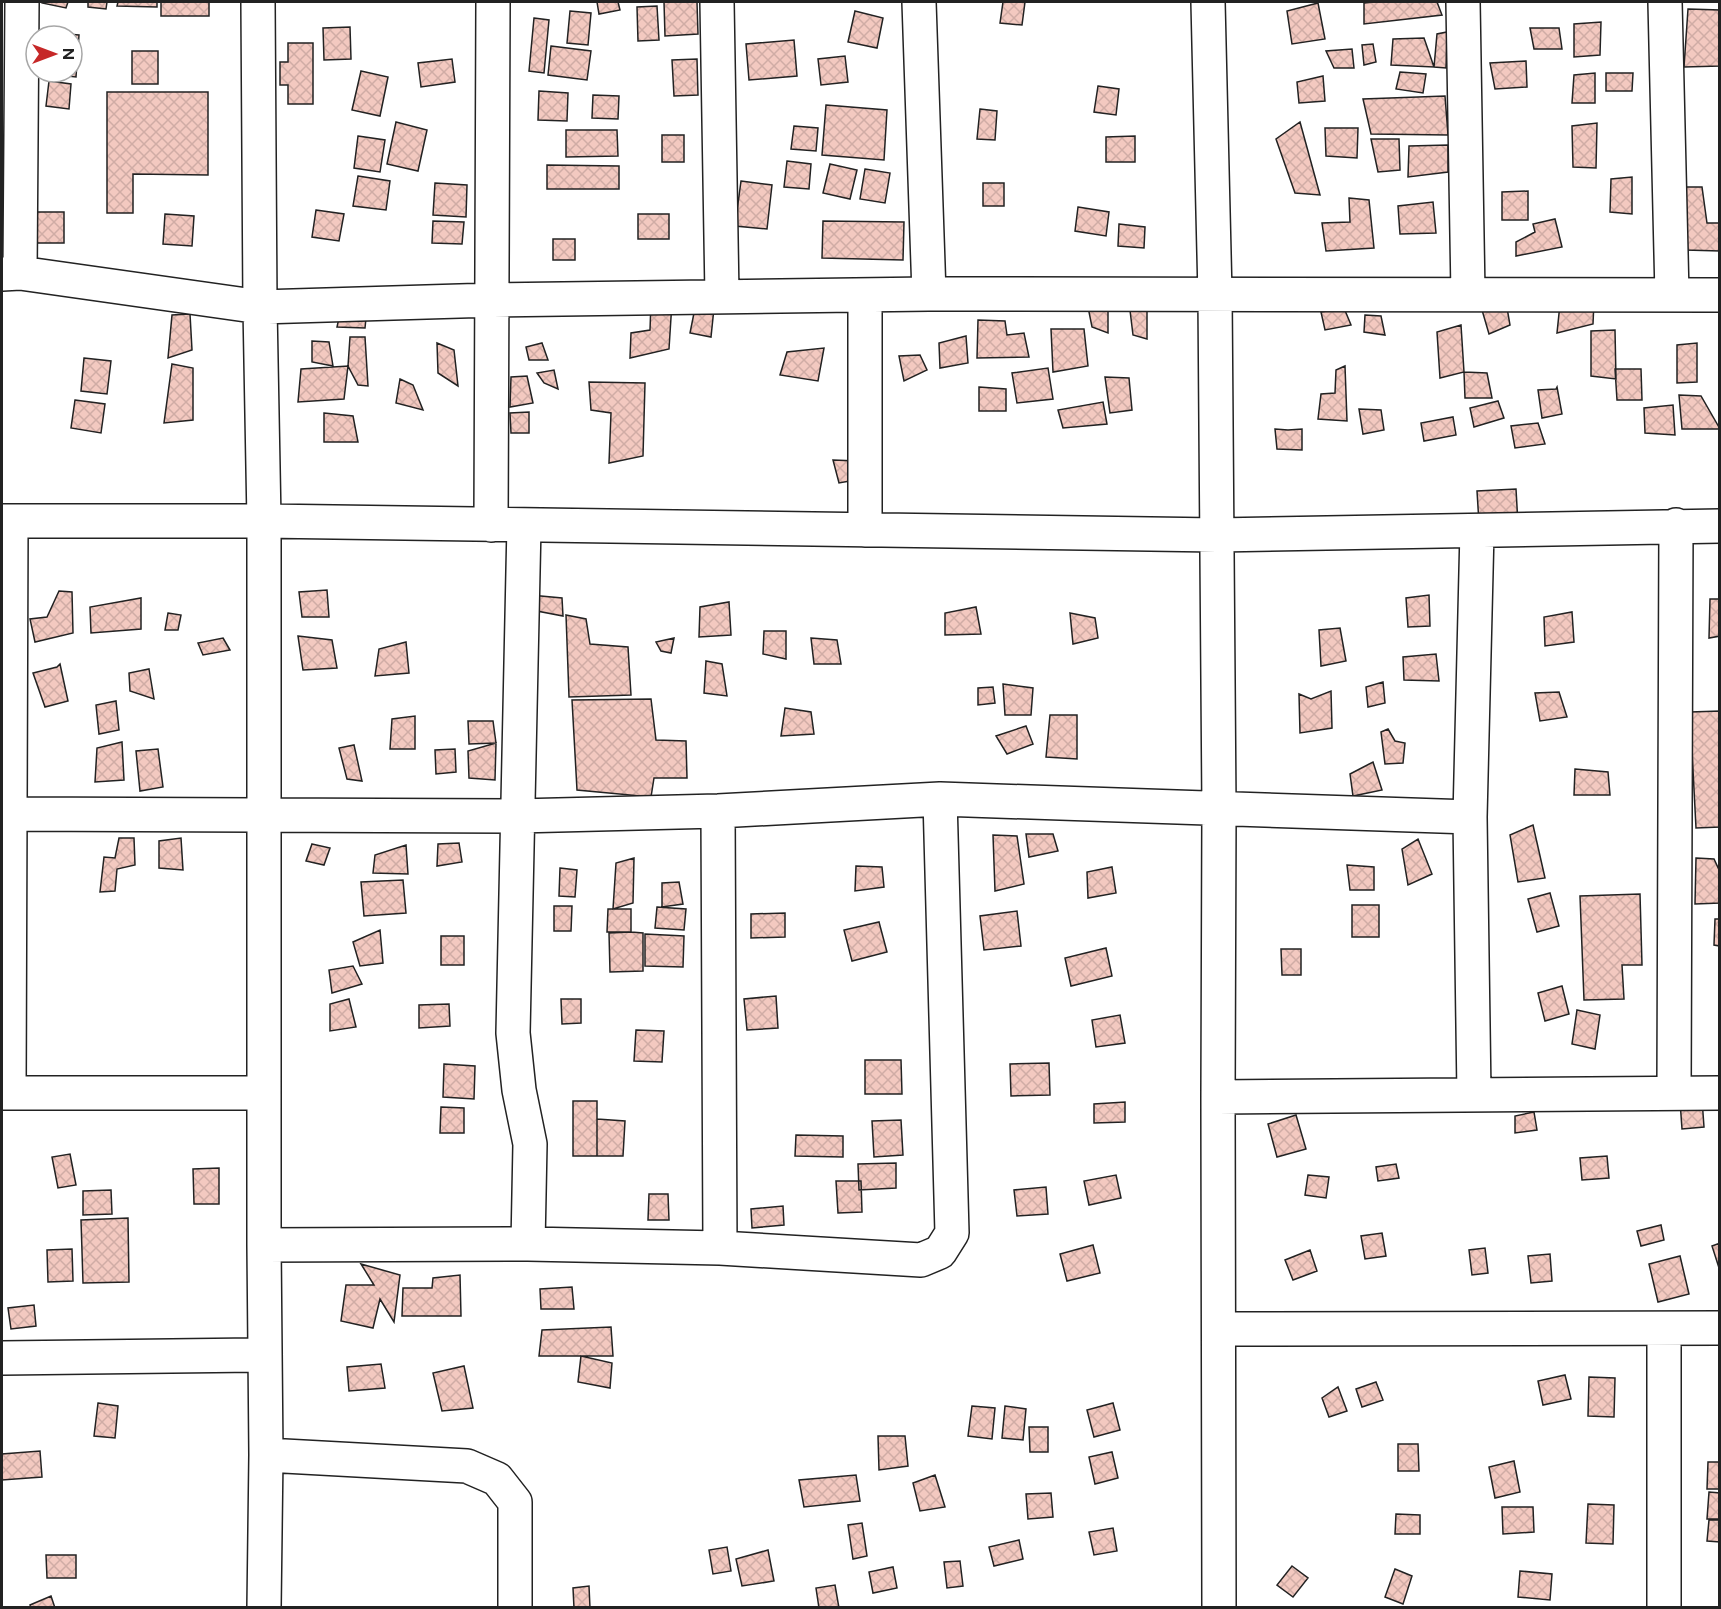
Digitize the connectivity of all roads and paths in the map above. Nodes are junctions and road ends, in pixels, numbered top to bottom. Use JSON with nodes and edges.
{"nodes":[{"id":1,"x":22,"y":2,"type":"edge"},
{"id":2,"x":258,"y":2,"type":"edge"},
{"id":3,"x":493,"y":2,"type":"edge"},
{"id":4,"x":717,"y":2,"type":"edge"},
{"id":5,"x":919,"y":2,"type":"edge"},
{"id":6,"x":1208,"y":2,"type":"edge"},
{"id":7,"x":1463,"y":2,"type":"edge"},
{"id":8,"x":1665,"y":2,"type":"edge"},
{"id":9,"x":11,"y":274,"type":"edge"},
{"id":10,"x":929,"y":294,"type":"junction"},
{"id":11,"x":1468,"y":294,"type":"junction"},
{"id":12,"x":865,"y":295,"type":"junction"},
{"id":13,"x":1672,"y":295,"type":"junction"},
{"id":14,"x":1719,"y":295,"type":"edge"},
{"id":15,"x":723,"y":296,"type":"junction"},
{"id":16,"x":1215,"y":296,"type":"junction"},
{"id":17,"x":493,"y":300,"type":"junction"},
{"id":18,"x":260,"y":307,"type":"junction"},
{"id":19,"x":6,"y":521,"type":"edge"},
{"id":20,"x":264,"y":521,"type":"junction"},
{"id":21,"x":491,"y":525,"type":"junction"},
{"id":22,"x":524,"y":525,"type":"junction"},
{"id":23,"x":1676,"y":525,"type":"junction"},
{"id":24,"x":1719,"y":526,"type":"edge"},
{"id":25,"x":865,"y":530,"type":"junction"},
{"id":26,"x":1478,"y":531,"type":"junction"},
{"id":27,"x":1217,"y":535,"type":"junction"},
{"id":28,"x":939,"y":799,"type":"junction"},
{"id":29,"x":1220,"y":809,"type":"junction"},
{"id":30,"x":718,"y":811,"type":"junction"},
{"id":31,"x":10,"y":814,"type":"junction"},
{"id":32,"x":265,"y":815,"type":"junction"},
{"id":33,"x":518,"y":816,"type":"junction"},
{"id":34,"x":1470,"y":817,"type":"junction"},
{"id":35,"x":6,"y":949,"type":"edge"},
{"id":36,"x":5,"y":1093,"type":"edge"},
{"id":37,"x":264,"y":1093,"type":"junction"},
{"id":38,"x":1674,"y":1093,"type":"junction"},
{"id":39,"x":1719,"y":1093,"type":"edge"},
{"id":40,"x":1474,"y":1095,"type":"junction"},
{"id":41,"x":1218,"y":1097,"type":"junction"},
{"id":42,"x":528,"y":1244,"type":"junction"},
{"id":43,"x":264,"y":1245,"type":"junction"},
{"id":44,"x":720,"y":1248,"type":"junction"},
{"id":45,"x":1719,"y":1328,"type":"edge"},
{"id":46,"x":1219,"y":1329,"type":"junction"},
{"id":47,"x":1664,"y":1329,"type":"junction"},
{"id":48,"x":264,"y":1355,"type":"junction"},
{"id":49,"x":2,"y":1358,"type":"edge"},
{"id":50,"x":266,"y":1455,"type":"junction"},
{"id":51,"x":264,"y":1608,"type":"edge"},
{"id":52,"x":514,"y":1608,"type":"edge"},
{"id":53,"x":1219,"y":1608,"type":"edge"},
{"id":54,"x":1664,"y":1608,"type":"edge"}],
"edges":[{"from":1,"to":9,"type":"street"},
{"from":2,"to":18,"type":"street"},
{"from":3,"to":17,"type":"street"},
{"from":4,"to":15,"type":"street"},
{"from":5,"to":10,"type":"street"},
{"from":6,"to":16,"type":"street"},
{"from":7,"to":11,"type":"street"},
{"from":8,"to":13,"type":"street"},
{"from":9,"to":18,"type":"street"},
{"from":10,"to":12,"type":"street"},
{"from":10,"to":16,"type":"street"},
{"from":11,"to":13,"type":"street"},
{"from":11,"to":16,"type":"street"},
{"from":12,"to":15,"type":"street"},
{"from":12,"to":25,"type":"street"},
{"from":13,"to":14,"type":"street"},
{"from":15,"to":17,"type":"street"},
{"from":16,"to":27,"type":"street"},
{"from":17,"to":18,"type":"street"},
{"from":17,"to":21,"type":"street"},
{"from":18,"to":20,"type":"street"},
{"from":19,"to":20,"type":"street"},
{"from":19,"to":31,"type":"street"},
{"from":20,"to":21,"type":"street"},
{"from":20,"to":32,"type":"street"},
{"from":21,"to":22,"type":"street"},
{"from":22,"to":25,"type":"street"},
{"from":22,"to":33,"type":"street"},
{"from":23,"to":24,"type":"street"},
{"from":23,"to":26,"type":"street"},
{"from":23,"to":38,"type":"street"},
{"from":25,"to":27,"type":"street"},
{"from":26,"to":27,"type":"street"},
{"from":26,"to":34,"type":"street"},
{"from":27,"to":29,"type":"street"},
{"from":28,"to":29,"type":"street"},
{"from":28,"to":30,"type":"street"},
{"from":28,"to":44,"type":"street"},
{"from":29,"to":34,"type":"street"},
{"from":29,"to":41,"type":"street"},
{"from":30,"to":33,"type":"street"},
{"from":30,"to":44,"type":"street"},
{"from":31,"to":32,"type":"street"},
{"from":31,"to":35,"type":"street"},
{"from":32,"to":33,"type":"street"},
{"from":32,"to":37,"type":"street"},
{"from":33,"to":42,"type":"street"},
{"from":34,"to":40,"type":"street"},
{"from":35,"to":36,"type":"street"},
{"from":36,"to":37,"type":"street"},
{"from":37,"to":43,"type":"street"},
{"from":38,"to":39,"type":"street"},
{"from":38,"to":40,"type":"street"},
{"from":40,"to":41,"type":"street"},
{"from":41,"to":46,"type":"street"},
{"from":42,"to":43,"type":"street"},
{"from":42,"to":44,"type":"street"},
{"from":43,"to":48,"type":"street"},
{"from":45,"to":47,"type":"street"},
{"from":46,"to":47,"type":"street"},
{"from":46,"to":53,"type":"street"},
{"from":47,"to":54,"type":"street"},
{"from":48,"to":49,"type":"street"},
{"from":48,"to":50,"type":"street"},
{"from":50,"to":51,"type":"street"},
{"from":50,"to":52,"type":"street"}]}
